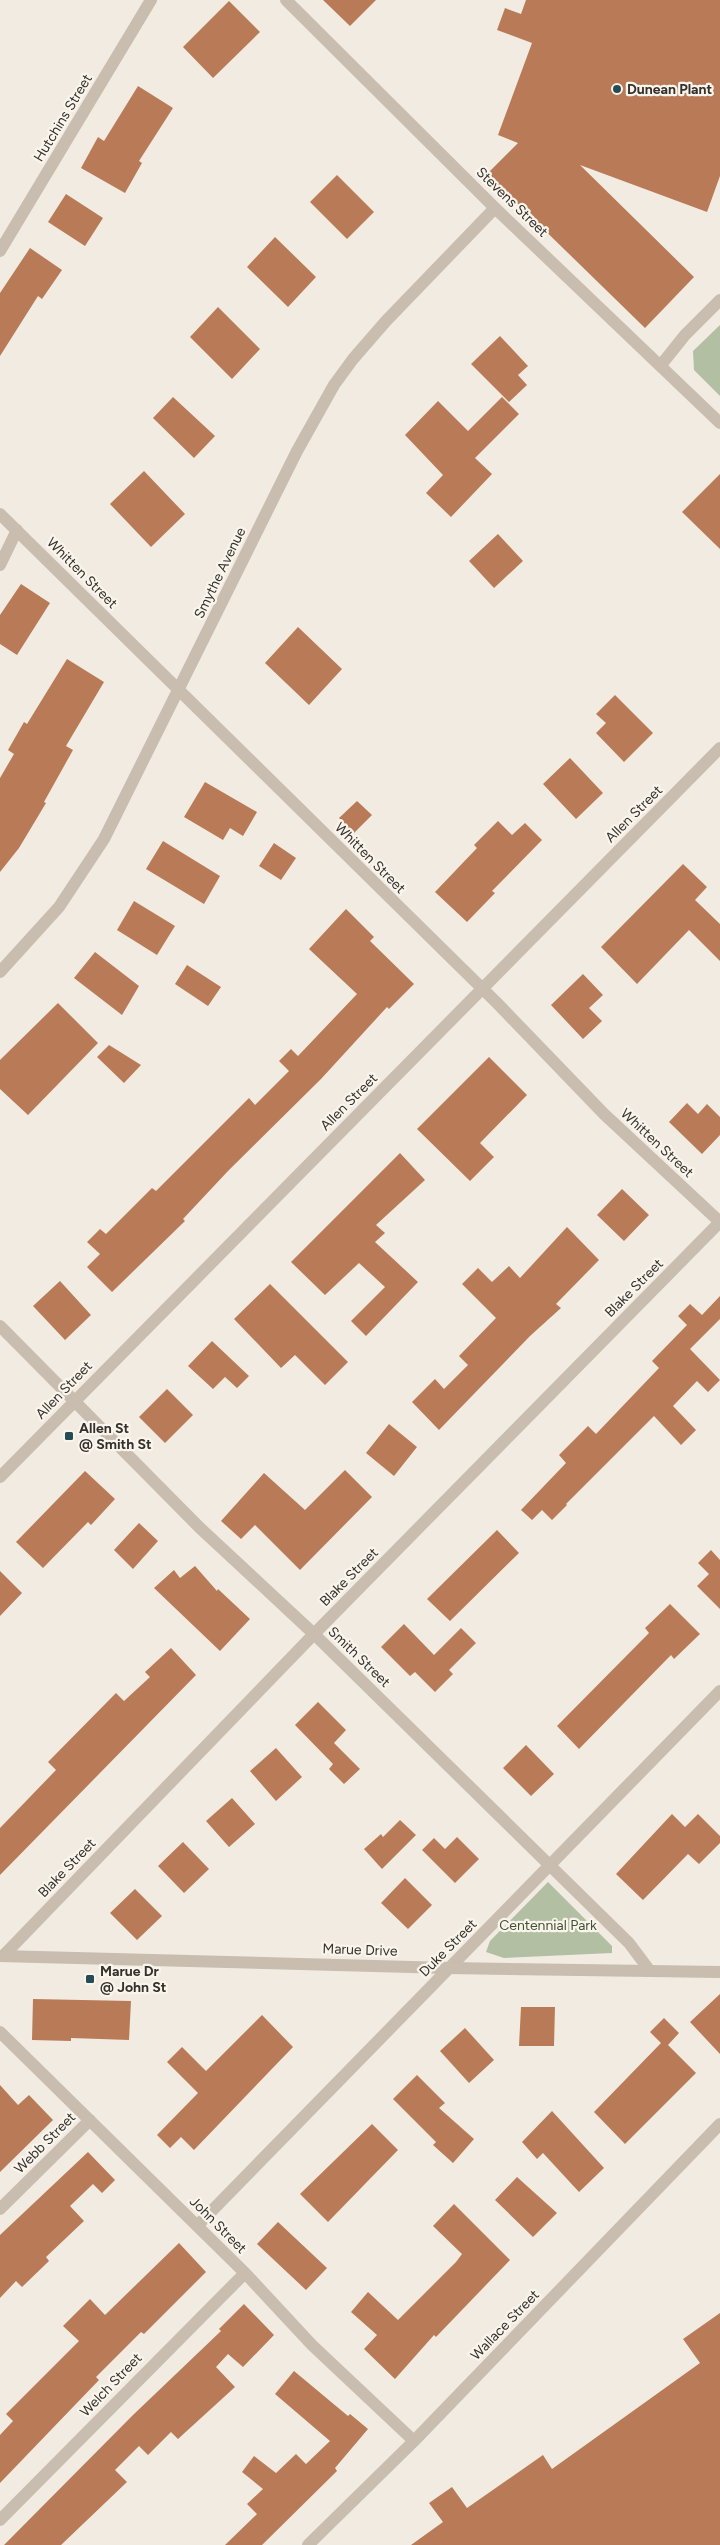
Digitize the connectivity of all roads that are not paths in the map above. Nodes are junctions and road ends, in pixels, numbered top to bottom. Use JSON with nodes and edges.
{"nodes":[{"id":1,"x":151,"y":0,"type":"edge"},
{"id":2,"x":286,"y":0,"type":"edge"},
{"id":3,"x":495,"y":208,"type":"junction"},
{"id":4,"x":0,"y":251,"type":"edge"},
{"id":5,"x":720,"y":300,"type":"edge"},
{"id":6,"x":661,"y":365,"type":"junction"},
{"id":7,"x":720,"y":423,"type":"edge"},
{"id":8,"x":0,"y":514,"type":"edge"},
{"id":9,"x":17,"y":530,"type":"junction"},
{"id":10,"x":0,"y":565,"type":"edge"},
{"id":11,"x":179,"y":690,"type":"junction"},
{"id":12,"x":720,"y":748,"type":"edge"},
{"id":13,"x":0,"y":972,"type":"edge"},
{"id":14,"x":483,"y":988,"type":"junction"},
{"id":15,"x":720,"y":1222,"type":"edge"},
{"id":16,"x":0,"y":1326,"type":"edge"},
{"id":17,"x":76,"y":1400,"type":"junction"},
{"id":18,"x":0,"y":1477,"type":"edge"},
{"id":19,"x":314,"y":1634,"type":"junction"},
{"id":20,"x":720,"y":1691,"type":"edge"},
{"id":21,"x":550,"y":1864,"type":"junction"},
{"id":22,"x":1,"y":1956,"type":"edge"},
{"id":23,"x":448,"y":1968,"type":"junction"},
{"id":24,"x":650,"y":1971,"type":"junction"},
{"id":25,"x":720,"y":1972,"type":"edge"},
{"id":26,"x":0,"y":2032,"type":"edge"},
{"id":27,"x":90,"y":2120,"type":"junction"},
{"id":28,"x":720,"y":2124,"type":"edge"},
{"id":29,"x":0,"y":2210,"type":"edge"},
{"id":30,"x":197,"y":2226,"type":"junction"},
{"id":31,"x":244,"y":2273,"type":"junction"},
{"id":32,"x":414,"y":2441,"type":"junction"},
{"id":33,"x":0,"y":2520,"type":"edge"},
{"id":34,"x":308,"y":2545,"type":"edge"}],
"edges":[{"from":1,"to":4,"type":"street","name":"Hutchins Street"},
{"from":2,"to":3,"type":"street","name":"Stevens Street"},
{"from":3,"to":6,"type":"street","name":"Stevens Street"},
{"from":3,"to":11,"type":"street","name":"Smythe Avenue"},
{"from":5,"to":6,"type":"street"},
{"from":6,"to":7,"type":"street","name":"Stevens Street"},
{"from":8,"to":9,"type":"street","name":"Whitten Street"},
{"from":9,"to":10,"type":"street"},
{"from":9,"to":11,"type":"street","name":"Whitten Street"},
{"from":11,"to":13,"type":"street","name":"Smythe Avenue"},
{"from":11,"to":14,"type":"street","name":"Whitten Street"},
{"from":12,"to":14,"type":"street","name":"Allen Street"},
{"from":14,"to":15,"type":"street","name":"Whitten Street"},
{"from":14,"to":17,"type":"street","name":"Allen Street"},
{"from":15,"to":19,"type":"street","name":"Blake Street"},
{"from":16,"to":17,"type":"street","name":"Smith Street"},
{"from":17,"to":18,"type":"street","name":"Allen Street"},
{"from":17,"to":19,"type":"street","name":"Smith Street"},
{"from":19,"to":21,"type":"street","name":"Smith Street"},
{"from":19,"to":22,"type":"street","name":"Blake Street"},
{"from":20,"to":21,"type":"street","name":"Duke Street"},
{"from":21,"to":23,"type":"street","name":"Duke Street"},
{"from":21,"to":24,"type":"street","name":"Smith Street"},
{"from":22,"to":23,"type":"street","name":"Marue Drive"},
{"from":23,"to":24,"type":"street","name":"Marue Drive"},
{"from":23,"to":30,"type":"street","name":"Duke Street"},
{"from":24,"to":25,"type":"street","name":"Marue Drive"},
{"from":26,"to":27,"type":"street","name":"John Street"},
{"from":27,"to":29,"type":"street","name":"Webb Street"},
{"from":27,"to":30,"type":"street","name":"John Street"},
{"from":28,"to":32,"type":"street","name":"Wallace Street"},
{"from":30,"to":31,"type":"street","name":"John Street"},
{"from":31,"to":32,"type":"street","name":"John Street"},
{"from":31,"to":33,"type":"street","name":"Welch Street"},
{"from":32,"to":34,"type":"street","name":"Wallace Street"}]}
